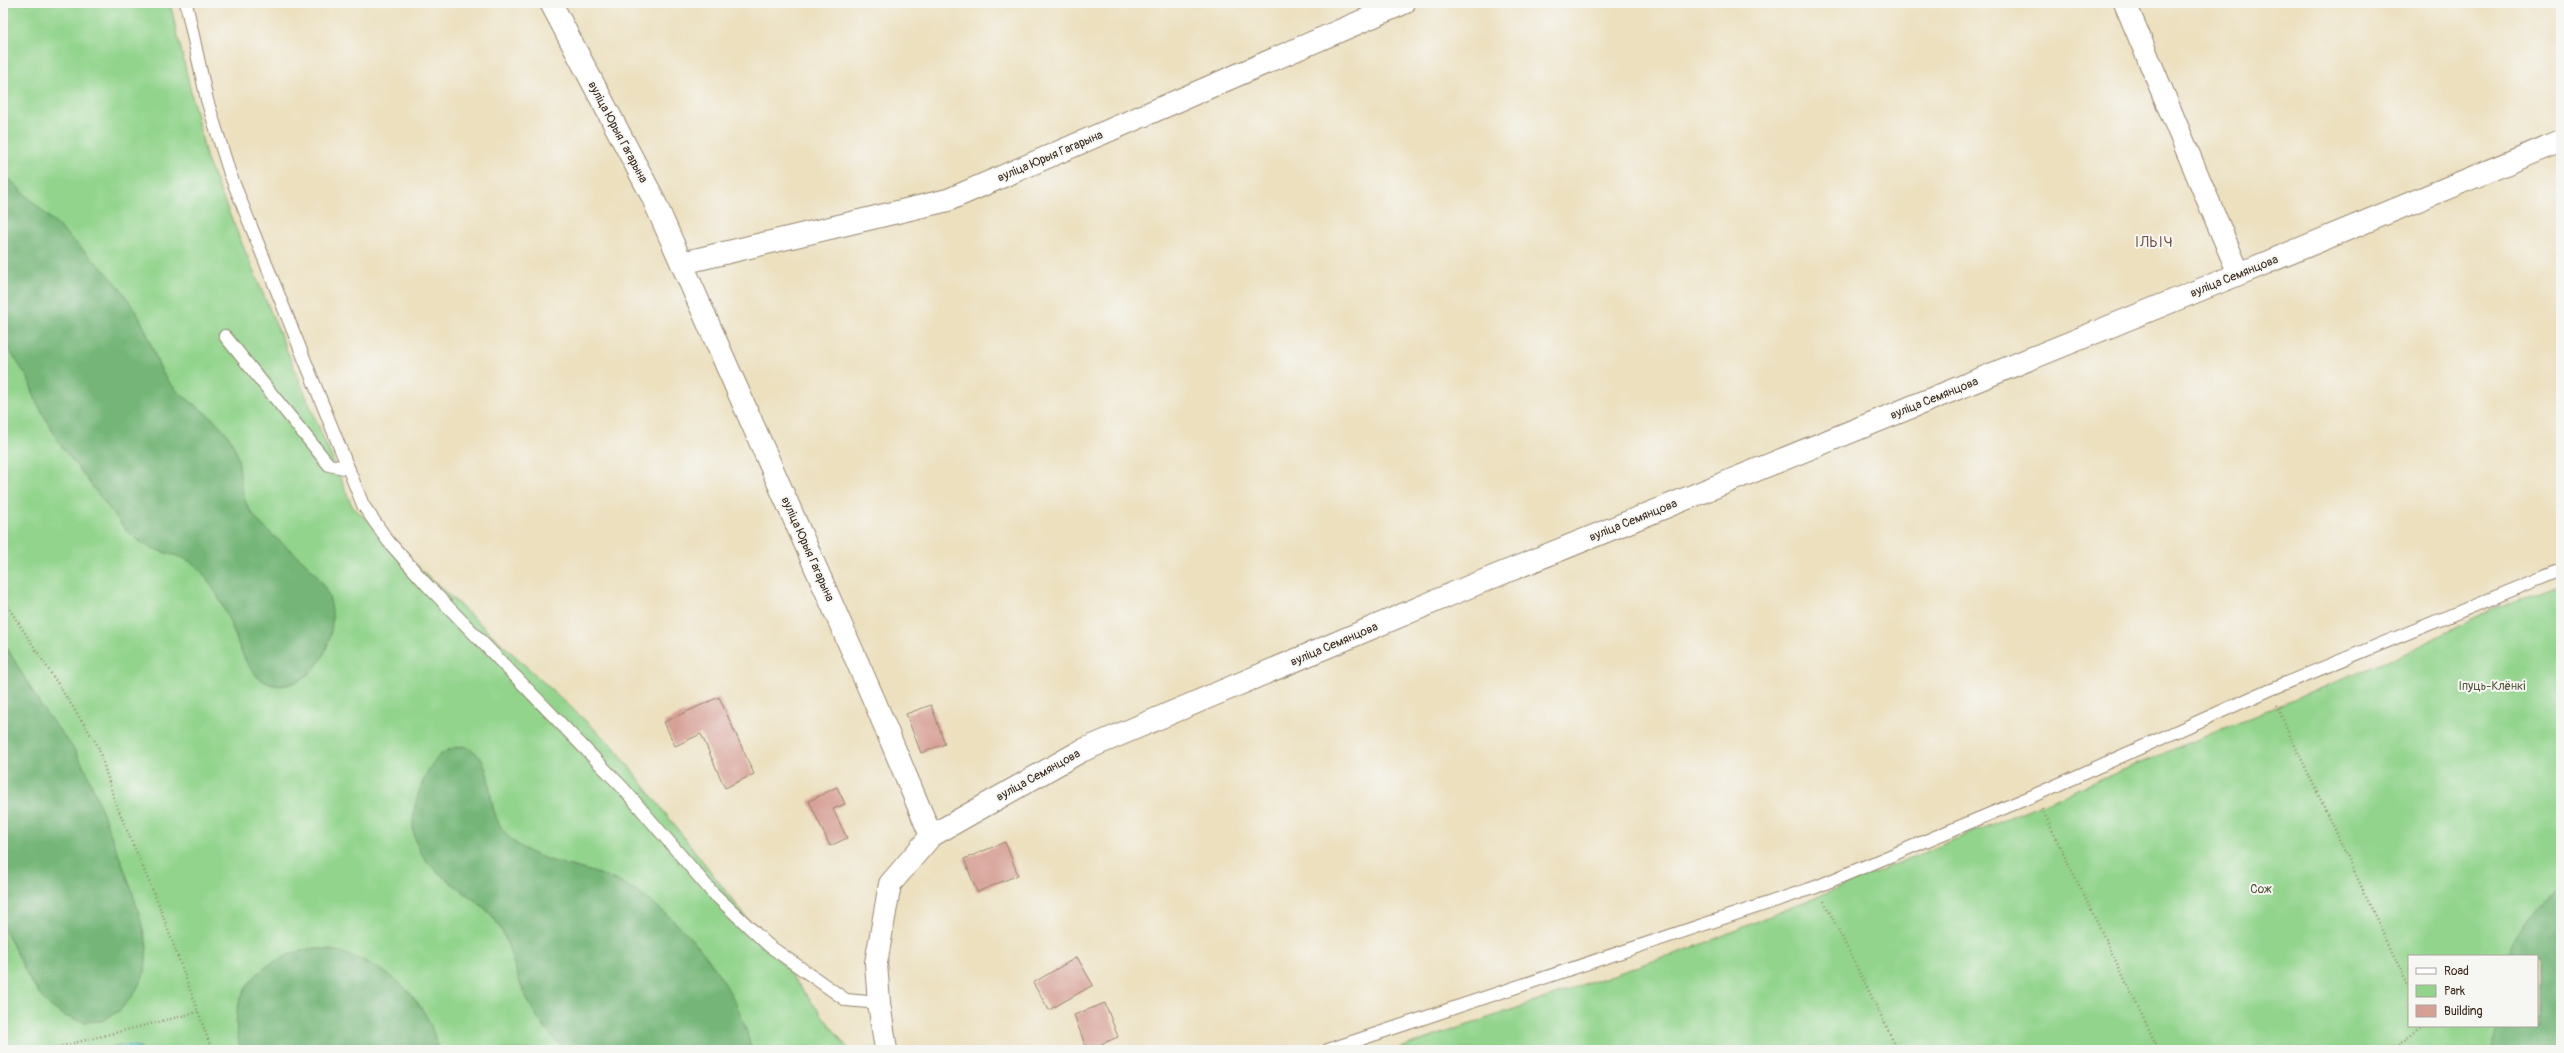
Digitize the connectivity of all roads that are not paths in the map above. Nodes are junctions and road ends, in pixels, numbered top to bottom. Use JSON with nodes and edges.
{"nodes":[{"id":1,"x":186,"y":3,"type":"edge"},
{"id":2,"x":551,"y":3,"type":"edge"},
{"id":3,"x":1404,"y":3,"type":"edge"},
{"id":4,"x":2126,"y":3,"type":"edge"},
{"id":5,"x":2561,"y":141,"type":"edge"},
{"id":6,"x":682,"y":263,"type":"junction"},
{"id":7,"x":2239,"y":274,"type":"junction"},
{"id":8,"x":225,"y":336,"type":"dead end"},
{"id":9,"x":349,"y":469,"type":"junction"},
{"id":10,"x":2561,"y":570,"type":"edge"},
{"id":11,"x":931,"y":836,"type":"junction"},
{"id":12,"x":879,"y":1003,"type":"junction"},
{"id":13,"x":886,"y":1050,"type":"edge"},
{"id":14,"x":1328,"y":1050,"type":"edge"}],
"edges":[{"from":1,"to":9,"type":"lane"},
{"from":2,"to":6,"type":"street","name":"вуліца Юрыя Гагарына"},
{"from":3,"to":6,"type":"street","name":"вуліца Юрыя Гагарына"},
{"from":4,"to":7,"type":"street"},
{"from":5,"to":7,"type":"street","name":"вуліца Семянцова"},
{"from":6,"to":11,"type":"street","name":"вуліца Юрыя Гагарына"},
{"from":7,"to":11,"type":"street","name":"вуліца Семянцова"},
{"from":8,"to":9,"type":"lane"},
{"from":9,"to":12,"type":"lane"},
{"from":10,"to":14,"type":"lane"},
{"from":11,"to":12,"type":"street","name":"вуліца Семянцова"},
{"from":12,"to":13,"type":"street","name":"вуліца Семянцова"}]}
